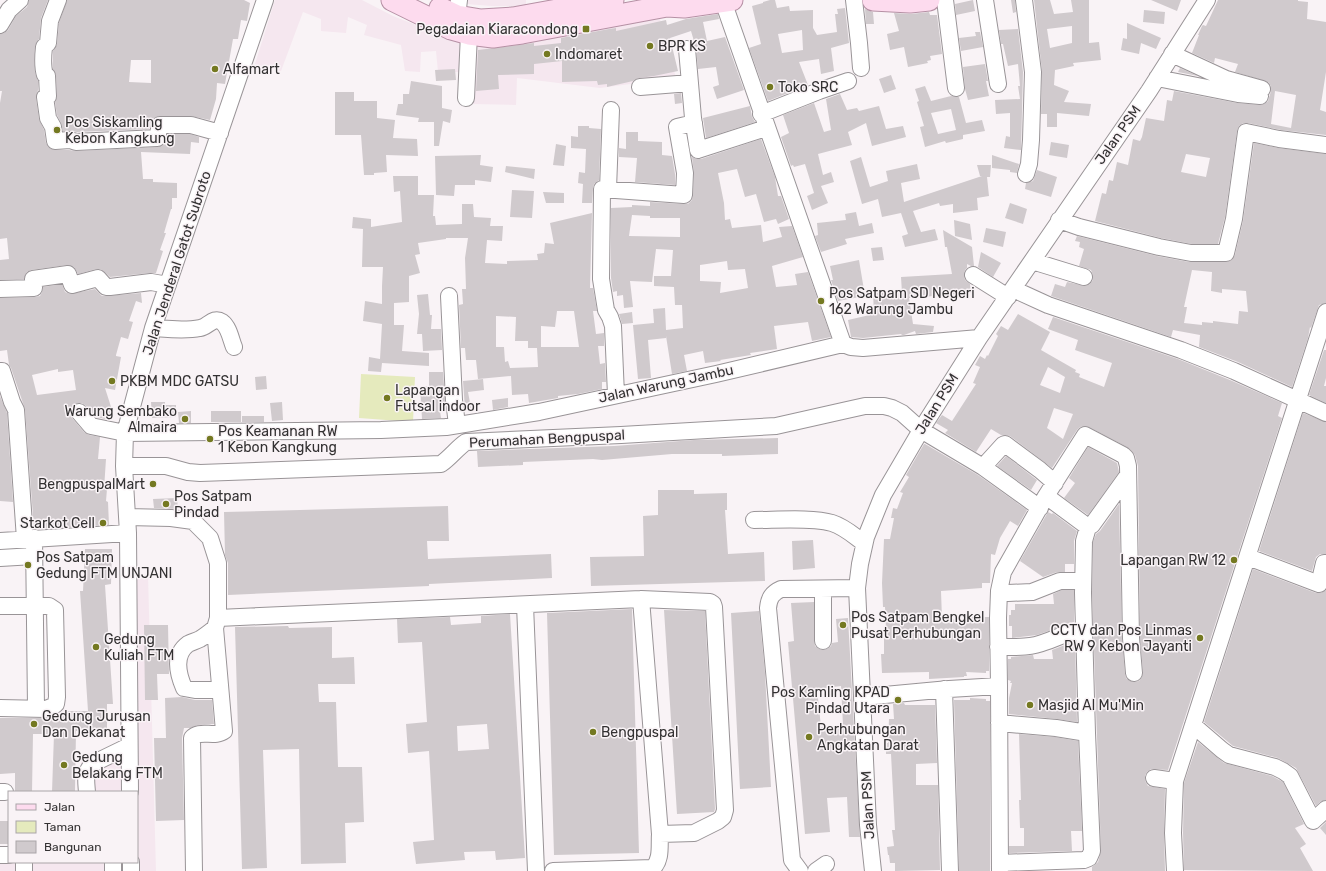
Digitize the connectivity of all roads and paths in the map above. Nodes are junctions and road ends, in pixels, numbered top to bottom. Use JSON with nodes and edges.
{"nodes":[{"id":1,"x":20,"y":0,"type":"edge"},
{"id":2,"x":58,"y":0,"type":"edge"},
{"id":3,"x":265,"y":0,"type":"edge"},
{"id":4,"x":392,"y":0,"type":"edge"},
{"id":5,"x":423,"y":0,"type":"edge"},
{"id":6,"x":613,"y":0,"type":"edge"},
{"id":7,"x":854,"y":0,"type":"edge"},
{"id":8,"x":873,"y":0,"type":"edge"},
{"id":9,"x":929,"y":0,"type":"edge"},
{"id":10,"x":945,"y":0,"type":"edge"},
{"id":11,"x":985,"y":0,"type":"edge"},
{"id":12,"x":1024,"y":0,"type":"edge"},
{"id":13,"x":1207,"y":0,"type":"edge"},
{"id":14,"x":727,"y":1,"type":"edge"},
{"id":15,"x":672,"y":3,"type":"edge"},
{"id":16,"x":458,"y":8,"type":"edge"},
{"id":17,"x":0,"y":25,"type":"edge"},
{"id":18,"x":469,"y":34,"type":"junction"},
{"id":19,"x":687,"y":48,"type":"dead end"},
{"id":20,"x":1172,"y":54,"type":"junction"},
{"id":21,"x":861,"y":68,"type":"dead end"},
{"id":22,"x":1157,"y":78,"type":"junction"},
{"id":23,"x":848,"y":81,"type":"dead end"},
{"id":24,"x":690,"y":83,"type":"junction"},
{"id":25,"x":998,"y":84,"type":"dead end"},
{"id":26,"x":640,"y":88,"type":"dead end"},
{"id":27,"x":956,"y":88,"type":"dead end"},
{"id":28,"x":466,"y":98,"type":"dead end"},
{"id":29,"x":611,"y":110,"type":"dead end"},
{"id":30,"x":764,"y":121,"type":"junction"},
{"id":31,"x":694,"y":123,"type":"junction"},
{"id":32,"x":220,"y":133,"type":"junction"},
{"id":33,"x":1326,"y":145,"type":"edge"},
{"id":34,"x":1026,"y":174,"type":"dead end"},
{"id":35,"x":608,"y":189,"type":"junction"},
{"id":36,"x":1059,"y":220,"type":"junction"},
{"id":37,"x":1032,"y":261,"type":"junction"},
{"id":38,"x":973,"y":275,"type":"dead end"},
{"id":39,"x":1084,"y":277,"type":"dead end"},
{"id":40,"x":168,"y":285,"type":"junction"},
{"id":41,"x":0,"y":289,"type":"edge"},
{"id":42,"x":1011,"y":293,"type":"junction"},
{"id":43,"x":449,"y":296,"type":"dead end"},
{"id":44,"x":1326,"y":312,"type":"edge"},
{"id":45,"x":153,"y":328,"type":"junction"},
{"id":46,"x":979,"y":338,"type":"junction"},
{"id":47,"x":843,"y":344,"type":"junction"},
{"id":48,"x":234,"y":347,"type":"dead end"},
{"id":49,"x":0,"y":371,"type":"edge"},
{"id":50,"x":616,"y":395,"type":"junction"},
{"id":51,"x":1298,"y":400,"type":"junction"},
{"id":52,"x":80,"y":412,"type":"dead end"},
{"id":53,"x":1326,"y":413,"type":"edge"},
{"id":54,"x":457,"y":425,"type":"junction"},
{"id":55,"x":920,"y":430,"type":"junction"},
{"id":56,"x":125,"y":437,"type":"junction"},
{"id":57,"x":124,"y":466,"type":"junction"},
{"id":58,"x":983,"y":467,"type":"junction"},
{"id":59,"x":1128,"y":475,"type":"junction"},
{"id":60,"x":1055,"y":483,"type":"junction"},
{"id":61,"x":1043,"y":502,"type":"junction"},
{"id":62,"x":127,"y":517,"type":"junction"},
{"id":63,"x":754,"y":520,"type":"dead end"},
{"id":64,"x":1088,"y":526,"type":"junction"},
{"id":65,"x":128,"y":533,"type":"junction"},
{"id":66,"x":29,"y":539,"type":"junction"},
{"id":67,"x":0,"y":541,"type":"edge"},
{"id":68,"x":864,"y":543,"type":"junction"},
{"id":69,"x":34,"y":556,"type":"junction"},
{"id":70,"x":1248,"y":557,"type":"junction"},
{"id":71,"x":0,"y":558,"type":"edge"},
{"id":72,"x":1326,"y":563,"type":"edge"},
{"id":73,"x":1083,"y":581,"type":"junction"},
{"id":74,"x":857,"y":588,"type":"junction"},
{"id":75,"x":823,"y":589,"type":"junction"},
{"id":76,"x":999,"y":591,"type":"junction"},
{"id":77,"x":642,"y":599,"type":"junction"},
{"id":78,"x":526,"y":605,"type":"junction"},
{"id":79,"x":0,"y":606,"type":"edge"},
{"id":80,"x":34,"y":606,"type":"junction"},
{"id":81,"x":216,"y":623,"type":"junction"},
{"id":82,"x":1084,"y":630,"type":"junction"},
{"id":83,"x":823,"y":641,"type":"dead end"},
{"id":84,"x":998,"y":647,"type":"junction"},
{"id":85,"x":1134,"y":673,"type":"dead end"},
{"id":86,"x":999,"y":686,"type":"junction"},
{"id":87,"x":944,"y":689,"type":"junction"},
{"id":88,"x":220,"y":690,"type":"junction"},
{"id":89,"x":863,"y":697,"type":"junction"},
{"id":90,"x":0,"y":708,"type":"edge"},
{"id":91,"x":36,"y":708,"type":"junction"},
{"id":92,"x":999,"y":723,"type":"junction"},
{"id":93,"x":1193,"y":725,"type":"junction"},
{"id":94,"x":1087,"y":732,"type":"junction"},
{"id":95,"x":129,"y":746,"type":"junction"},
{"id":96,"x":1154,"y":778,"type":"dead end"},
{"id":97,"x":1175,"y":781,"type":"junction"},
{"id":98,"x":86,"y":791,"type":"edge"},
{"id":99,"x":130,"y":791,"type":"edge"},
{"id":100,"x":1326,"y":809,"type":"edge"},
{"id":101,"x":660,"y":834,"type":"junction"},
{"id":102,"x":1073,"y":866,"type":"edge"},
{"id":103,"x":1000,"y":867,"type":"edge"},
{"id":104,"x":654,"y":869,"type":"edge"},
{"id":105,"x":194,"y":871,"type":"edge"},
{"id":106,"x":536,"y":871,"type":"edge"},
{"id":107,"x":553,"y":871,"type":"edge"},
{"id":108,"x":800,"y":871,"type":"edge"},
{"id":109,"x":872,"y":871,"type":"edge"},
{"id":110,"x":950,"y":871,"type":"edge"},
{"id":111,"x":1175,"y":871,"type":"edge"}],
"edges":[{"from":1,"to":17,"type":"street"},
{"from":2,"to":32,"type":"street"},
{"from":3,"to":32,"type":"street","name":"Jalan Jenderal Gatot Subroto"},
{"from":4,"to":18,"type":"main road"},
{"from":5,"to":16,"type":"main road"},
{"from":6,"to":16,"type":"main road"},
{"from":7,"to":21,"type":"street"},
{"from":8,"to":9,"type":"main road"},
{"from":10,"to":27,"type":"street"},
{"from":11,"to":25,"type":"street"},
{"from":12,"to":34,"type":"street"},
{"from":13,"to":20,"type":"street","name":"Jalan PSM"},
{"from":14,"to":15,"type":"main road"},
{"from":14,"to":30,"type":"street"},
{"from":15,"to":18,"type":"main road"},
{"from":18,"to":28,"type":"street"},
{"from":19,"to":24,"type":"street"},
{"from":20,"to":22,"type":"street","name":"Jalan PSM"},
{"from":20,"to":22,"type":"street"},
{"from":22,"to":36,"type":"street","name":"Jalan PSM"},
{"from":23,"to":30,"type":"street"},
{"from":24,"to":26,"type":"street"},
{"from":24,"to":31,"type":"street"},
{"from":29,"to":35,"type":"street"},
{"from":30,"to":31,"type":"street"},
{"from":30,"to":47,"type":"street"},
{"from":31,"to":35,"type":"street"},
{"from":32,"to":40,"type":"street","name":"Jalan Jenderal Gatot Subroto"},
{"from":33,"to":36,"type":"street"},
{"from":35,"to":50,"type":"street"},
{"from":36,"to":37,"type":"street","name":"Jalan PSM"},
{"from":37,"to":39,"type":"street"},
{"from":37,"to":42,"type":"street","name":"Jalan PSM"},
{"from":38,"to":42,"type":"street"},
{"from":40,"to":41,"type":"street"},
{"from":40,"to":45,"type":"street","name":"Jalan Jenderal Gatot Subroto"},
{"from":42,"to":46,"type":"street","name":"Jalan PSM"},
{"from":42,"to":51,"type":"street"},
{"from":43,"to":54,"type":"street"},
{"from":44,"to":51,"type":"street"},
{"from":45,"to":48,"type":"street"},
{"from":45,"to":56,"type":"street","name":"Jalan Jenderal Gatot Subroto"},
{"from":46,"to":47,"type":"street"},
{"from":46,"to":55,"type":"street","name":"Jalan PSM"},
{"from":47,"to":50,"type":"street","name":"Jalan Warung Jambu"},
{"from":49,"to":66,"type":"street"},
{"from":50,"to":54,"type":"street","name":"Jalan Warung Jambu"},
{"from":51,"to":53,"type":"street"},
{"from":51,"to":70,"type":"street"},
{"from":52,"to":56,"type":"street","name":"Jalan Warung Jambu"},
{"from":54,"to":56,"type":"street","name":"Jalan Warung Jambu"},
{"from":55,"to":57,"type":"street","name":"Perumahan Bengpuspal"},
{"from":55,"to":58,"type":"street","name":"Perumahan Bengpuspal"},
{"from":55,"to":68,"type":"street","name":"Jalan PSM"},
{"from":56,"to":57,"type":"street","name":"Jalan Jenderal Gatot Subroto"},
{"from":57,"to":62,"type":"street","name":"Jalan Jenderal Gatot Subroto"},
{"from":58,"to":60,"type":"street"},
{"from":58,"to":61,"type":"street","name":"Perumahan Bengpuspal"},
{"from":59,"to":60,"type":"street"},
{"from":59,"to":64,"type":"street"},
{"from":59,"to":85,"type":"street"},
{"from":60,"to":61,"type":"street"},
{"from":61,"to":64,"type":"street","name":"Perumahan Bengpuspal"},
{"from":61,"to":76,"type":"street"},
{"from":62,"to":65,"type":"street","name":"Jalan Jenderal Gatot Subroto"},
{"from":62,"to":81,"type":"street"},
{"from":63,"to":68,"type":"street"},
{"from":64,"to":73,"type":"street"},
{"from":65,"to":66,"type":"street"},
{"from":65,"to":95,"type":"street","name":"Jalan Jenderal Gatot Subroto"},
{"from":66,"to":67,"type":"street"},
{"from":66,"to":69,"type":"street"},
{"from":68,"to":74,"type":"street","name":"Jalan PSM"},
{"from":69,"to":71,"type":"street"},
{"from":69,"to":80,"type":"street"},
{"from":70,"to":72,"type":"street"},
{"from":70,"to":93,"type":"street"},
{"from":73,"to":76,"type":"street"},
{"from":73,"to":82,"type":"street"},
{"from":74,"to":75,"type":"street"},
{"from":74,"to":89,"type":"street","name":"Jalan PSM"},
{"from":75,"to":83,"type":"street"},
{"from":75,"to":108,"type":"street"},
{"from":76,"to":84,"type":"street"},
{"from":77,"to":78,"type":"street"},
{"from":77,"to":101,"type":"street"},
{"from":77,"to":101,"type":"street"},
{"from":78,"to":81,"type":"street"},
{"from":78,"to":106,"type":"street"},
{"from":79,"to":80,"type":"street"},
{"from":80,"to":91,"type":"street"},
{"from":80,"to":91,"type":"street"},
{"from":81,"to":88,"type":"street"},
{"from":81,"to":88,"type":"street"},
{"from":82,"to":84,"type":"street"},
{"from":82,"to":94,"type":"street"},
{"from":84,"to":86,"type":"street"},
{"from":86,"to":87,"type":"street"},
{"from":86,"to":92,"type":"street"},
{"from":87,"to":89,"type":"street"},
{"from":87,"to":110,"type":"street"},
{"from":88,"to":105,"type":"street"},
{"from":89,"to":109,"type":"street","name":"Jalan PSM"},
{"from":90,"to":91,"type":"street"},
{"from":92,"to":94,"type":"street"},
{"from":92,"to":103,"type":"street"},
{"from":93,"to":97,"type":"street"},
{"from":93,"to":100,"type":"street"},
{"from":94,"to":102,"type":"street"},
{"from":95,"to":98,"type":"street"},
{"from":95,"to":99,"type":"street","name":"Jalan Jenderal Gatot Subroto"},
{"from":96,"to":97,"type":"street"},
{"from":97,"to":111,"type":"street"},
{"from":101,"to":104,"type":"street"},
{"from":102,"to":103,"type":"street"},
{"from":104,"to":107,"type":"street"}]}
